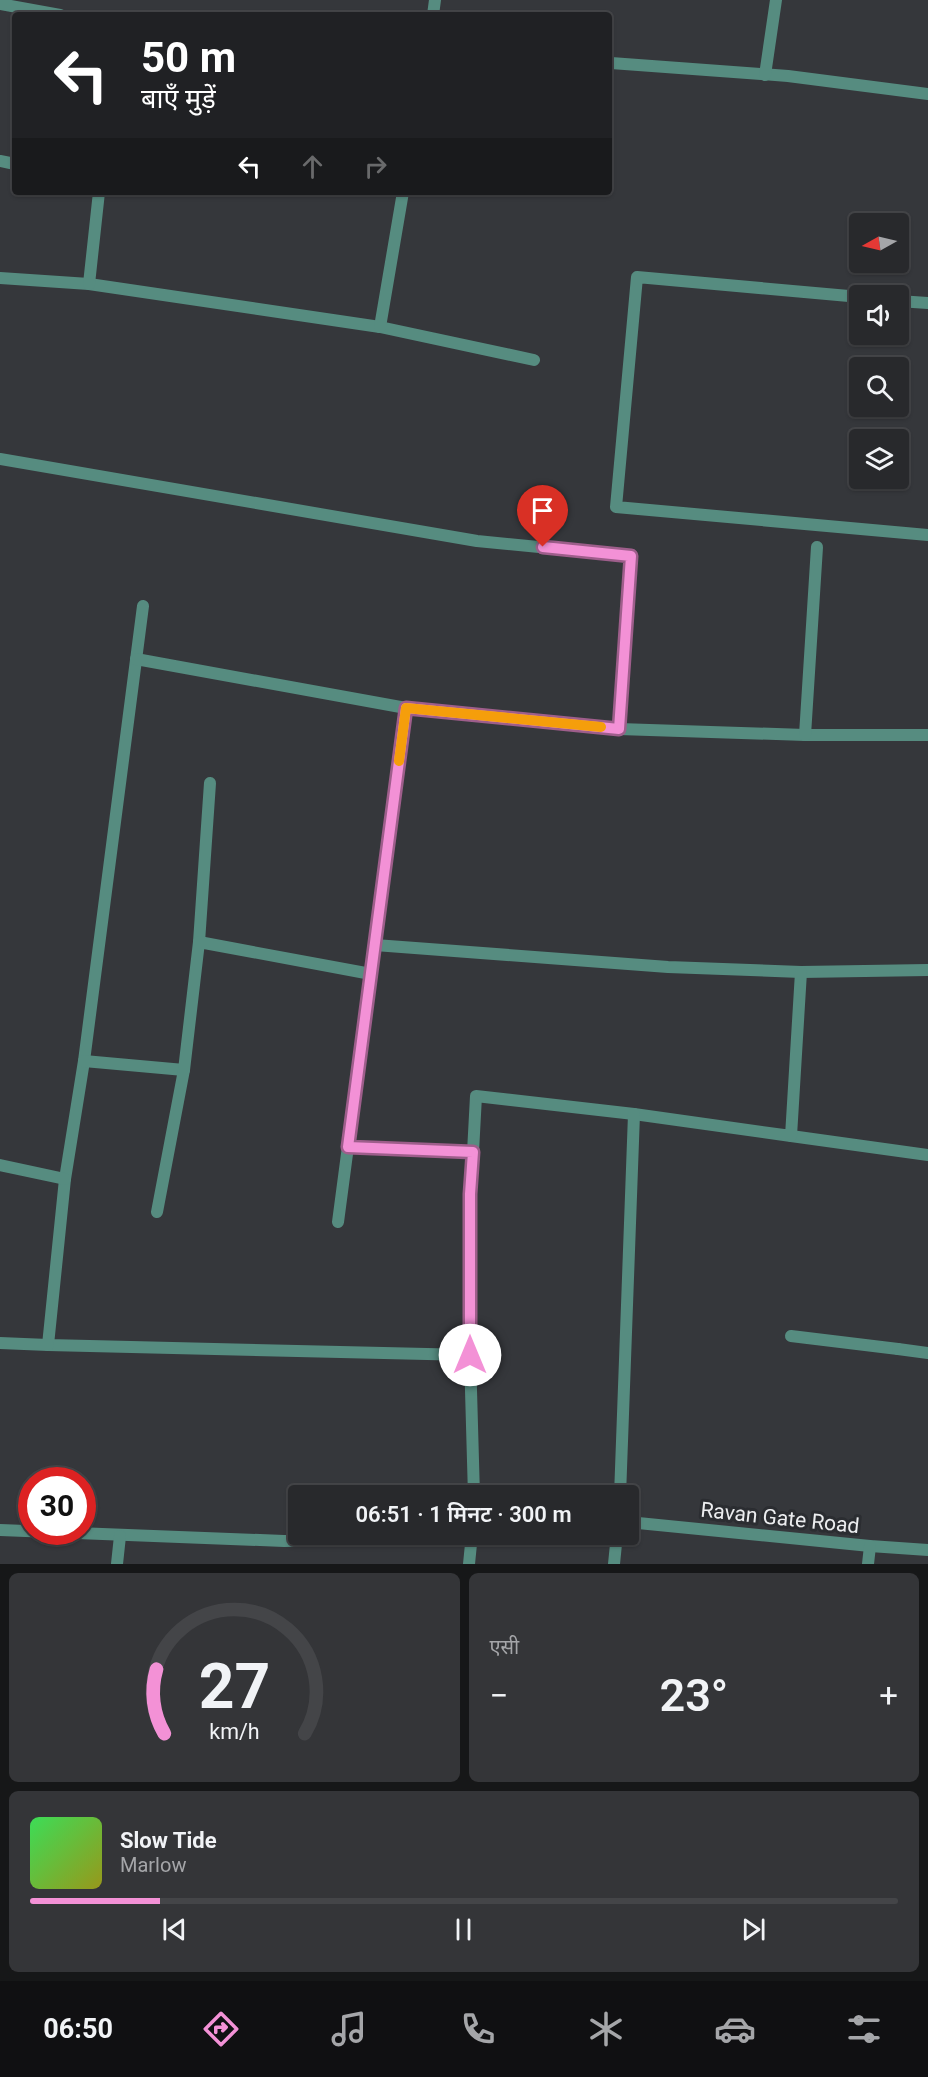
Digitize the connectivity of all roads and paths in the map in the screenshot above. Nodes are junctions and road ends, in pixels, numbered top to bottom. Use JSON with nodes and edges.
{"nodes":[{"id":1,"x":776,"y":0,"type":"edge"},
{"id":2,"x":0,"y":4,"type":"edge"},
{"id":3,"x":44,"y":12,"type":"edge"},
{"id":4,"x":612,"y":63,"type":"edge"},
{"id":5,"x":765,"y":75,"type":"junction"},
{"id":6,"x":928,"y":94,"type":"edge"},
{"id":7,"x":99,"y":195,"type":"edge"},
{"id":8,"x":402,"y":195,"type":"edge"},
{"id":9,"x":0,"y":278,"type":"edge"},
{"id":10,"x":89,"y":284,"type":"junction"},
{"id":11,"x":849,"y":296,"type":"edge"},
{"id":12,"x":909,"y":302,"type":"edge"},
{"id":13,"x":928,"y":303,"type":"edge"},
{"id":14,"x":380,"y":327,"type":"junction"},
{"id":15,"x":534,"y":360,"type":"dead end"},
{"id":16,"x":0,"y":459,"type":"edge"},
{"id":17,"x":928,"y":535,"type":"edge"},
{"id":18,"x":817,"y":547,"type":"dead end"},
{"id":19,"x":143,"y":606,"type":"dead end"},
{"id":20,"x":136,"y":659,"type":"junction"},
{"id":21,"x":406,"y":708,"type":"junction"},
{"id":22,"x":619,"y":729,"type":"junction"},
{"id":23,"x":805,"y":735,"type":"junction"},
{"id":24,"x":928,"y":735,"type":"edge"},
{"id":25,"x":210,"y":783,"type":"dead end"},
{"id":26,"x":199,"y":942,"type":"junction"},
{"id":27,"x":375,"y":945,"type":"junction"},
{"id":28,"x":928,"y":970,"type":"edge"},
{"id":29,"x":801,"y":972,"type":"junction"},
{"id":30,"x":371,"y":974,"type":"junction"},
{"id":31,"x":84,"y":1060,"type":"junction"},
{"id":32,"x":184,"y":1070,"type":"junction"},
{"id":33,"x":634,"y":1114,"type":"junction"},
{"id":34,"x":791,"y":1136,"type":"junction"},
{"id":35,"x":348,"y":1147,"type":"junction"},
{"id":36,"x":473,"y":1152,"type":"junction"},
{"id":37,"x":928,"y":1155,"type":"edge"},
{"id":38,"x":0,"y":1165,"type":"edge"},
{"id":39,"x":65,"y":1179,"type":"junction"},
{"id":40,"x":157,"y":1212,"type":"dead end"},
{"id":41,"x":338,"y":1222,"type":"dead end"},
{"id":42,"x":791,"y":1336,"type":"dead end"},
{"id":43,"x":0,"y":1343,"type":"edge"},
{"id":44,"x":48,"y":1344,"type":"junction"},
{"id":45,"x":928,"y":1353,"type":"edge"},
{"id":46,"x":470,"y":1355,"type":"junction"},
{"id":47,"x":474,"y":1485,"type":"edge"},
{"id":48,"x":620,"y":1485,"type":"edge"},
{"id":49,"x":639,"y":1522,"type":"edge"},
{"id":50,"x":0,"y":1530,"type":"edge"},
{"id":51,"x":120,"y":1536,"type":"junction"},
{"id":52,"x":288,"y":1541,"type":"edge"},
{"id":53,"x":471,"y":1545,"type":"edge"},
{"id":54,"x":616,"y":1545,"type":"edge"},
{"id":55,"x":870,"y":1546,"type":"junction"},
{"id":56,"x":928,"y":1550,"type":"edge"},
{"id":57,"x":117,"y":1564,"type":"edge"},
{"id":58,"x":469,"y":1564,"type":"edge"},
{"id":59,"x":614,"y":1564,"type":"edge"},
{"id":60,"x":868,"y":1564,"type":"edge"}],
"edges":[{"from":1,"to":5,"type":"street"},
{"from":2,"to":3,"type":"street"},
{"from":4,"to":5,"type":"street"},
{"from":5,"to":6,"type":"street"},
{"from":7,"to":10,"type":"street"},
{"from":8,"to":14,"type":"street"},
{"from":9,"to":10,"type":"street"},
{"from":10,"to":14,"type":"street"},
{"from":11,"to":17,"type":"street"},
{"from":12,"to":13,"type":"street"},
{"from":14,"to":15,"type":"street"},
{"from":16,"to":22,"type":"street"},
{"from":18,"to":23,"type":"street"},
{"from":19,"to":20,"type":"street"},
{"from":20,"to":21,"type":"street"},
{"from":20,"to":31,"type":"street"},
{"from":21,"to":22,"type":"street"},
{"from":21,"to":27,"type":"street"},
{"from":22,"to":23,"type":"street"},
{"from":23,"to":24,"type":"street"},
{"from":25,"to":26,"type":"street"},
{"from":26,"to":30,"type":"street"},
{"from":26,"to":32,"type":"street"},
{"from":27,"to":29,"type":"street"},
{"from":27,"to":30,"type":"street"},
{"from":28,"to":29,"type":"street"},
{"from":29,"to":34,"type":"street"},
{"from":30,"to":35,"type":"street"},
{"from":31,"to":32,"type":"street"},
{"from":31,"to":39,"type":"street"},
{"from":32,"to":40,"type":"street"},
{"from":33,"to":34,"type":"street"},
{"from":33,"to":36,"type":"street"},
{"from":33,"to":48,"type":"street"},
{"from":34,"to":37,"type":"street"},
{"from":35,"to":36,"type":"street"},
{"from":35,"to":41,"type":"street"},
{"from":36,"to":46,"type":"street"},
{"from":38,"to":39,"type":"street"},
{"from":39,"to":44,"type":"street"},
{"from":42,"to":45,"type":"street"},
{"from":43,"to":44,"type":"street"},
{"from":44,"to":46,"type":"street"},
{"from":46,"to":47,"type":"street"},
{"from":49,"to":55,"type":"street","name":"Ravan Gate Road"},
{"from":50,"to":51,"type":"street"},
{"from":51,"to":52,"type":"street"},
{"from":51,"to":57,"type":"street"},
{"from":53,"to":58,"type":"street"},
{"from":54,"to":59,"type":"street"},
{"from":55,"to":56,"type":"street","name":"Ravan Gate Road"},
{"from":55,"to":60,"type":"street"}]}
